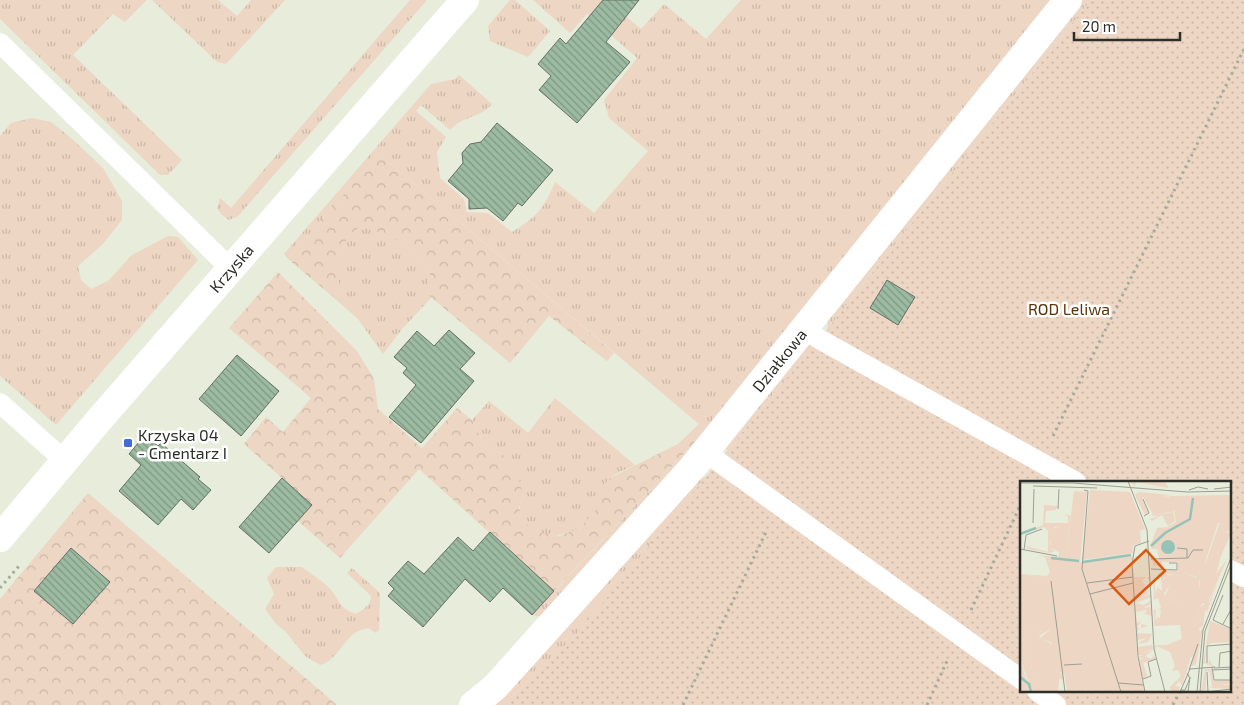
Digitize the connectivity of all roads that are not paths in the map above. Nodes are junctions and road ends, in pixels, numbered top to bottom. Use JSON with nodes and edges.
{"nodes":[{"id":1,"x":465,"y":0,"type":"edge"},
{"id":2,"x":1068,"y":0,"type":"edge"},
{"id":3,"x":0,"y":43,"type":"edge"},
{"id":4,"x":231,"y":269,"type":"junction"},
{"id":5,"x":804,"y":328,"type":"junction"},
{"id":6,"x":0,"y":404,"type":"edge"},
{"id":7,"x":705,"y":452,"type":"junction"},
{"id":8,"x":65,"y":461,"type":"junction"},
{"id":9,"x":1074,"y":481,"type":"edge"},
{"id":10,"x":0,"y":538,"type":"edge"},
{"id":11,"x":1232,"y":571,"type":"edge"},
{"id":12,"x":1244,"y":577,"type":"edge"},
{"id":13,"x":1020,"y":679,"type":"edge"},
{"id":14,"x":1038,"y":692,"type":"edge"},
{"id":15,"x":473,"y":705,"type":"edge"},
{"id":16,"x":1056,"y":705,"type":"edge"}],
"edges":[{"from":1,"to":4,"type":"street","name":"Krzyska"},
{"from":2,"to":5,"type":"street","name":"Działkowa"},
{"from":3,"to":4,"type":"lane"},
{"from":4,"to":8,"type":"street","name":"Krzyska"},
{"from":5,"to":7,"type":"street","name":"Działkowa"},
{"from":5,"to":9,"type":"lane"},
{"from":6,"to":8,"type":"lane"},
{"from":7,"to":13,"type":"lane"},
{"from":7,"to":15,"type":"street","name":"Działkowa"},
{"from":8,"to":10,"type":"street","name":"Krzyska"},
{"from":11,"to":12,"type":"lane"},
{"from":14,"to":16,"type":"lane"}]}
